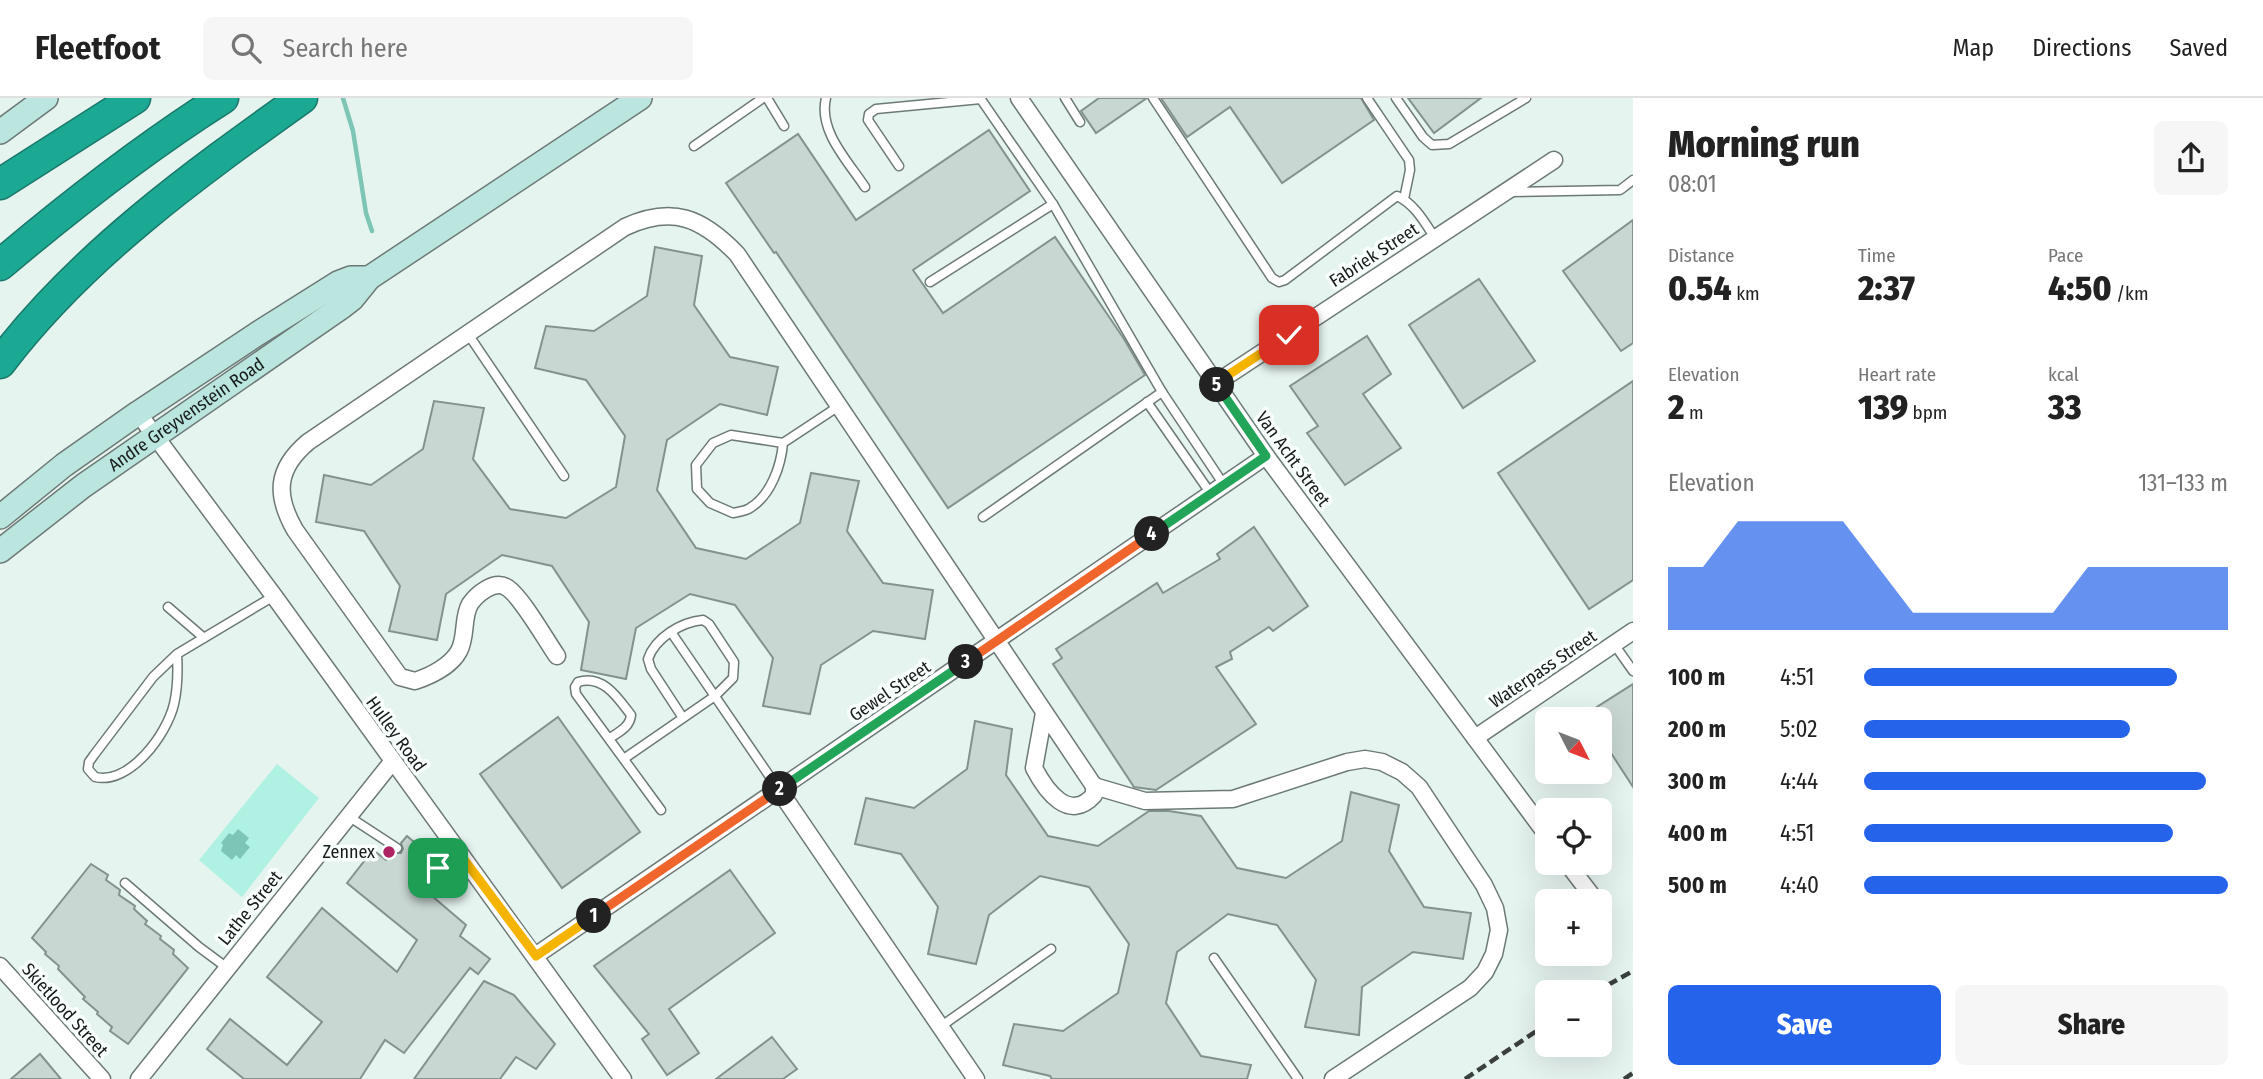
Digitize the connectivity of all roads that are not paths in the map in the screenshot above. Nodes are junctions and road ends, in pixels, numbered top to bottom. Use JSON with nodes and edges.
{"nodes":[{"id":1,"x":46,"y":98,"type":"edge"},
{"id":2,"x":135,"y":98,"type":"edge"},
{"id":3,"x":223,"y":98,"type":"edge"},
{"id":4,"x":302,"y":98,"type":"edge"},
{"id":5,"x":640,"y":98,"type":"edge"},
{"id":6,"x":765,"y":98,"type":"edge"},
{"id":7,"x":826,"y":98,"type":"edge"},
{"id":8,"x":981,"y":98,"type":"edge"},
{"id":9,"x":1065,"y":98,"type":"edge"},
{"id":10,"x":1153,"y":98,"type":"edge"},
{"id":11,"x":1367,"y":98,"type":"edge"},
{"id":12,"x":1396,"y":98,"type":"edge"},
{"id":13,"x":1526,"y":98,"type":"edge"},
{"id":14,"x":1025,"y":103,"type":"edge"},
{"id":15,"x":1080,"y":122,"type":"dead end"},
{"id":16,"x":784,"y":126,"type":"dead end"},
{"id":17,"x":0,"y":132,"type":"edge"},
{"id":18,"x":694,"y":146,"type":"dead end"},
{"id":19,"x":57,"y":148,"type":"junction"},
{"id":20,"x":1554,"y":160,"type":"dead end"},
{"id":21,"x":899,"y":166,"type":"dead end"},
{"id":22,"x":1633,"y":180,"type":"edge"},
{"id":23,"x":0,"y":184,"type":"edge"},
{"id":24,"x":865,"y":187,"type":"dead end"},
{"id":25,"x":1504,"y":192,"type":"junction"},
{"id":26,"x":0,"y":198,"type":"edge"},
{"id":27,"x":1404,"y":199,"type":"junction"},
{"id":28,"x":1054,"y":204,"type":"junction"},
{"id":29,"x":1435,"y":239,"type":"junction"},
{"id":30,"x":0,"y":265,"type":"edge"},
{"id":31,"x":369,"y":278,"type":"junction"},
{"id":32,"x":930,"y":282,"type":"dead end"},
{"id":33,"x":468,"y":334,"type":"junction"},
{"id":34,"x":0,"y":363,"type":"edge"},
{"id":35,"x":1216,"y":383,"type":"junction"},
{"id":36,"x":1162,"y":392,"type":"junction"},
{"id":37,"x":1147,"y":402,"type":"junction"},
{"id":38,"x":839,"y":406,"type":"junction"},
{"id":39,"x":138,"y":413,"type":"junction"},
{"id":40,"x":155,"y":437,"type":"junction"},
{"id":41,"x":783,"y":443,"type":"junction"},
{"id":42,"x":1266,"y":456,"type":"junction"},
{"id":43,"x":564,"y":475,"type":"dead end"},
{"id":44,"x":1217,"y":490,"type":"junction"},
{"id":45,"x":0,"y":517,"type":"edge"},
{"id":46,"x":984,"y":517,"type":"dead end"},
{"id":47,"x":0,"y":551,"type":"edge"},
{"id":48,"x":274,"y":596,"type":"junction"},
{"id":49,"x":168,"y":607,"type":"dead end"},
{"id":50,"x":1633,"y":631,"type":"edge"},
{"id":51,"x":671,"y":632,"type":"junction"},
{"id":52,"x":204,"y":638,"type":"junction"},
{"id":53,"x":996,"y":642,"type":"junction"},
{"id":54,"x":1614,"y":644,"type":"junction"},
{"id":55,"x":177,"y":654,"type":"junction"},
{"id":56,"x":557,"y":656,"type":"dead end"},
{"id":57,"x":1633,"y":671,"type":"edge"},
{"id":58,"x":715,"y":696,"type":"junction"},
{"id":59,"x":1044,"y":713,"type":"junction"},
{"id":60,"x":683,"y":718,"type":"junction"},
{"id":61,"x":610,"y":738,"type":"junction"},
{"id":62,"x":1475,"y":738,"type":"junction"},
{"id":63,"x":625,"y":758,"type":"junction"},
{"id":64,"x":392,"y":762,"type":"junction"},
{"id":65,"x":1094,"y":786,"type":"junction"},
{"id":66,"x":779,"y":790,"type":"junction"},
{"id":67,"x":661,"y":810,"type":"dead end"},
{"id":68,"x":348,"y":816,"type":"junction"},
{"id":69,"x":1535,"y":819,"type":"edge"},
{"id":70,"x":397,"y":848,"type":"dead end"},
{"id":71,"x":460,"y":854,"type":"junction"},
{"id":72,"x":434,"y":866,"type":"dead end"},
{"id":73,"x":1576,"y":875,"type":"edge"},
{"id":74,"x":125,"y":883,"type":"dead end"},
{"id":75,"x":1587,"y":889,"type":"edge"},
{"id":76,"x":1051,"y":949,"type":"dead end"},
{"id":77,"x":536,"y":956,"type":"junction"},
{"id":78,"x":1214,"y":958,"type":"dead end"},
{"id":79,"x":0,"y":967,"type":"edge"},
{"id":80,"x":226,"y":967,"type":"junction"},
{"id":81,"x":940,"y":1027,"type":"junction"},
{"id":82,"x":102,"y":1079,"type":"edge"},
{"id":83,"x":139,"y":1079,"type":"edge"},
{"id":84,"x":623,"y":1079,"type":"edge"},
{"id":85,"x":976,"y":1079,"type":"edge"},
{"id":86,"x":1298,"y":1079,"type":"edge"},
{"id":87,"x":1334,"y":1079,"type":"edge"}],
"edges":[{"from":1,"to":17,"type":"main road"},
{"from":2,"to":19,"type":"highway"},
{"from":3,"to":30,"type":"highway"},
{"from":4,"to":34,"type":"highway"},
{"from":5,"to":31,"type":"main road","name":"Andre Greyvenstein Road"},
{"from":6,"to":16,"type":"lane"},
{"from":6,"to":18,"type":"lane"},
{"from":7,"to":24,"type":"lane"},
{"from":8,"to":21,"type":"lane"},
{"from":8,"to":28,"type":"lane"},
{"from":9,"to":15,"type":"lane"},
{"from":10,"to":27,"type":"lane"},
{"from":11,"to":27,"type":"lane"},
{"from":12,"to":13,"type":"lane"},
{"from":14,"to":35,"type":"street","name":"Van Acht Street"},
{"from":19,"to":23,"type":"highway"},
{"from":19,"to":26,"type":"highway"},
{"from":20,"to":25,"type":"street","name":"Fabriek Street"},
{"from":22,"to":25,"type":"lane"},
{"from":25,"to":29,"type":"street","name":"Fabriek Street"},
{"from":27,"to":29,"type":"lane"},
{"from":28,"to":32,"type":"lane"},
{"from":28,"to":36,"type":"lane"},
{"from":29,"to":35,"type":"street","name":"Fabriek Street"},
{"from":31,"to":39,"type":"main road","name":"Andre Greyvenstein Road"},
{"from":31,"to":40,"type":"main road","name":"Andre Greyvenstein Road"},
{"from":33,"to":38,"type":"street"},
{"from":33,"to":43,"type":"lane"},
{"from":33,"to":56,"type":"street"},
{"from":35,"to":42,"type":"street","name":"Van Acht Street"},
{"from":36,"to":37,"type":"lane"},
{"from":36,"to":44,"type":"lane"},
{"from":37,"to":44,"type":"lane"},
{"from":37,"to":46,"type":"lane"},
{"from":38,"to":41,"type":"lane"},
{"from":38,"to":53,"type":"street"},
{"from":39,"to":40,"type":"street","name":"Hulley Road"},
{"from":39,"to":45,"type":"main road","name":"Andre Greyvenstein Road"},
{"from":40,"to":47,"type":"main road","name":"Andre Greyvenstein Road"},
{"from":40,"to":48,"type":"street","name":"Hulley Road"},
{"from":41,"to":41,"type":"lane"},
{"from":42,"to":44,"type":"street","name":"Gewel Street"},
{"from":42,"to":62,"type":"street","name":"Van Acht Street"},
{"from":44,"to":53,"type":"street","name":"Gewel Street"},
{"from":48,"to":52,"type":"lane"},
{"from":48,"to":64,"type":"street","name":"Hulley Road"},
{"from":49,"to":52,"type":"lane"},
{"from":50,"to":54,"type":"street","name":"Waterpass Street"},
{"from":51,"to":58,"type":"lane"},
{"from":51,"to":58,"type":"lane"},
{"from":51,"to":60,"type":"lane"},
{"from":52,"to":55,"type":"lane"},
{"from":53,"to":59,"type":"street"},
{"from":53,"to":66,"type":"street","name":"Gewel Street"},
{"from":54,"to":57,"type":"lane"},
{"from":54,"to":62,"type":"street","name":"Waterpass Street"},
{"from":55,"to":55,"type":"lane"},
{"from":58,"to":60,"type":"lane"},
{"from":58,"to":66,"type":"lane"},
{"from":59,"to":65,"type":"street"},
{"from":59,"to":65,"type":"street"},
{"from":60,"to":63,"type":"lane"},
{"from":61,"to":61,"type":"lane"},
{"from":61,"to":63,"type":"lane"},
{"from":62,"to":69,"type":"street","name":"Van Acht Street"},
{"from":63,"to":67,"type":"lane"},
{"from":64,"to":68,"type":"street","name":"Lathe Street"},
{"from":64,"to":71,"type":"street","name":"Hulley Road"},
{"from":65,"to":87,"type":"street"},
{"from":66,"to":77,"type":"street","name":"Gewel Street"},
{"from":66,"to":81,"type":"street"},
{"from":68,"to":70,"type":"lane"},
{"from":68,"to":80,"type":"street","name":"Lathe Street"},
{"from":71,"to":72,"type":"lane"},
{"from":71,"to":77,"type":"street","name":"Hulley Road"},
{"from":73,"to":75,"type":"street"},
{"from":74,"to":80,"type":"lane"},
{"from":76,"to":81,"type":"lane"},
{"from":77,"to":84,"type":"street","name":"Hulley Road"},
{"from":78,"to":86,"type":"lane"},
{"from":79,"to":82,"type":"street","name":"Skietlood Street"},
{"from":80,"to":83,"type":"street","name":"Lathe Street"},
{"from":81,"to":85,"type":"street"}]}
